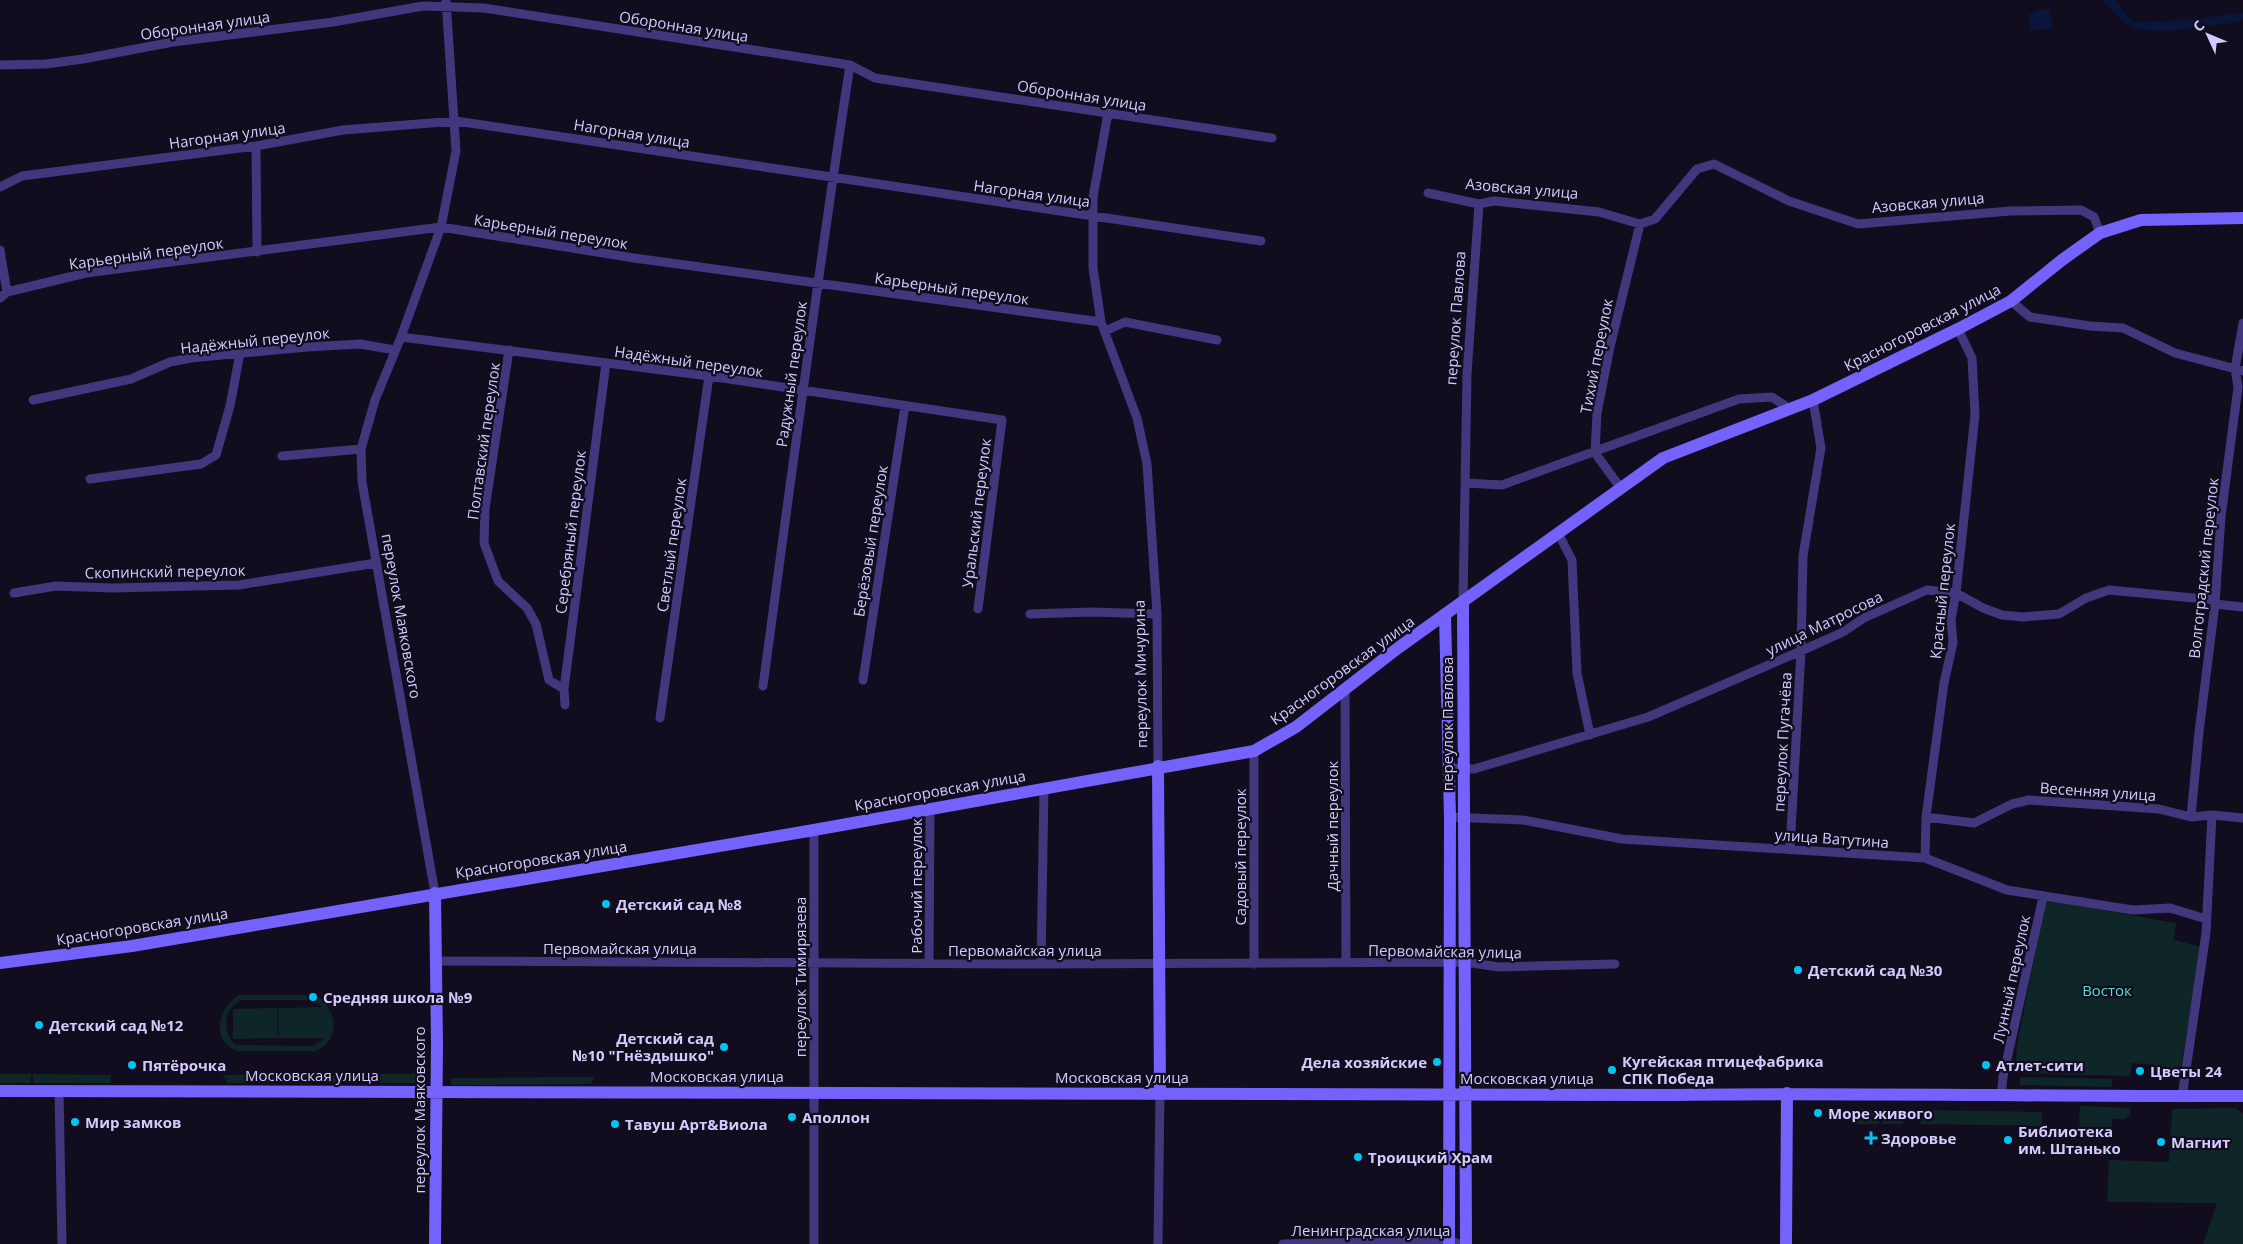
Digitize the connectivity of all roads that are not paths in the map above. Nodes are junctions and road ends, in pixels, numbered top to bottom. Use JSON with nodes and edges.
{"nodes":[{"id":1,"x":447,"y":4,"type":"edge"},
{"id":2,"x":0,"y":65,"type":"edge"},
{"id":3,"x":850,"y":66,"type":"junction"},
{"id":4,"x":1108,"y":113,"type":"junction"},
{"id":5,"x":456,"y":121,"type":"junction"},
{"id":6,"x":1272,"y":138,"type":"dead end"},
{"id":7,"x":256,"y":146,"type":"junction"},
{"id":8,"x":835,"y":178,"type":"junction"},
{"id":9,"x":0,"y":187,"type":"edge"},
{"id":10,"x":1428,"y":192,"type":"dead end"},
{"id":11,"x":1479,"y":204,"type":"junction"},
{"id":12,"x":1092,"y":216,"type":"junction"},
{"id":13,"x":2243,"y":218,"type":"edge"},
{"id":14,"x":1640,"y":224,"type":"junction"},
{"id":15,"x":441,"y":227,"type":"junction"},
{"id":16,"x":2100,"y":233,"type":"junction"},
{"id":17,"x":1261,"y":241,"type":"dead end"},
{"id":18,"x":0,"y":250,"type":"edge"},
{"id":19,"x":257,"y":252,"type":"junction"},
{"id":20,"x":817,"y":283,"type":"junction"},
{"id":21,"x":3,"y":295,"type":"edge"},
{"id":22,"x":2011,"y":301,"type":"junction"},
{"id":23,"x":1101,"y":322,"type":"junction"},
{"id":24,"x":2243,"y":323,"type":"edge"},
{"id":25,"x":1958,"y":330,"type":"junction"},
{"id":26,"x":1105,"y":332,"type":"junction"},
{"id":27,"x":401,"y":337,"type":"junction"},
{"id":28,"x":1217,"y":340,"type":"dead end"},
{"id":29,"x":395,"y":350,"type":"junction"},
{"id":30,"x":509,"y":350,"type":"junction"},
{"id":31,"x":240,"y":353,"type":"junction"},
{"id":32,"x":606,"y":364,"type":"junction"},
{"id":33,"x":2239,"y":370,"type":"edge"},
{"id":34,"x":709,"y":376,"type":"junction"},
{"id":35,"x":803,"y":390,"type":"junction"},
{"id":36,"x":33,"y":400,"type":"dead end"},
{"id":37,"x":1813,"y":400,"type":"junction"},
{"id":38,"x":905,"y":406,"type":"junction"},
{"id":39,"x":1790,"y":408,"type":"junction"},
{"id":40,"x":1002,"y":420,"type":"joint"},
{"id":41,"x":361,"y":450,"type":"junction"},
{"id":42,"x":1595,"y":453,"type":"junction"},
{"id":43,"x":282,"y":456,"type":"dead end"},
{"id":44,"x":90,"y":479,"type":"dead end"},
{"id":45,"x":1465,"y":483,"type":"junction"},
{"id":46,"x":1620,"y":487,"type":"junction"},
{"id":47,"x":1558,"y":533,"type":"junction"},
{"id":48,"x":376,"y":563,"type":"junction"},
{"id":49,"x":14,"y":593,"type":"dead end"},
{"id":50,"x":1956,"y":593,"type":"junction"},
{"id":51,"x":1463,"y":602,"type":"junction"},
{"id":52,"x":2215,"y":602,"type":"junction"},
{"id":53,"x":2243,"y":607,"type":"edge"},
{"id":54,"x":978,"y":609,"type":"dead end"},
{"id":55,"x":1030,"y":614,"type":"dead end"},
{"id":56,"x":1157,"y":614,"type":"junction"},
{"id":57,"x":1445,"y":616,"type":"junction"},
{"id":58,"x":1801,"y":651,"type":"junction"},
{"id":59,"x":863,"y":680,"type":"dead end"},
{"id":60,"x":763,"y":686,"type":"dead end"},
{"id":61,"x":564,"y":689,"type":"junction"},
{"id":62,"x":1345,"y":689,"type":"junction"},
{"id":63,"x":565,"y":705,"type":"dead end"},
{"id":64,"x":660,"y":718,"type":"dead end"},
{"id":65,"x":1590,"y":735,"type":"junction"},
{"id":66,"x":1254,"y":750,"type":"junction"},
{"id":67,"x":1158,"y":766,"type":"junction"},
{"id":68,"x":1449,"y":768,"type":"junction"},
{"id":69,"x":1464,"y":768,"type":"junction"},
{"id":70,"x":1044,"y":788,"type":"junction"},
{"id":71,"x":930,"y":808,"type":"junction"},
{"id":72,"x":2212,"y":815,"type":"junction"},
{"id":73,"x":1463,"y":817,"type":"junction"},
{"id":74,"x":1926,"y":817,"type":"junction"},
{"id":75,"x":2191,"y":817,"type":"junction"},
{"id":76,"x":1450,"y":818,"type":"junction"},
{"id":77,"x":2243,"y":818,"type":"edge"},
{"id":78,"x":814,"y":830,"type":"junction"},
{"id":79,"x":1790,"y":849,"type":"junction"},
{"id":80,"x":1926,"y":858,"type":"junction"},
{"id":81,"x":435,"y":893,"type":"junction"},
{"id":82,"x":2043,"y":897,"type":"junction"},
{"id":83,"x":2206,"y":919,"type":"junction"},
{"id":84,"x":435,"y":961,"type":"junction"},
{"id":85,"x":814,"y":962,"type":"junction"},
{"id":86,"x":1465,"y":962,"type":"junction"},
{"id":87,"x":0,"y":963,"type":"edge"},
{"id":88,"x":930,"y":963,"type":"junction"},
{"id":89,"x":1160,"y":963,"type":"junction"},
{"id":90,"x":1346,"y":963,"type":"junction"},
{"id":91,"x":1041,"y":964,"type":"junction"},
{"id":92,"x":1254,"y":964,"type":"junction"},
{"id":93,"x":1450,"y":964,"type":"junction"},
{"id":94,"x":1615,"y":964,"type":"dead end"},
{"id":95,"x":0,"y":1091,"type":"edge"},
{"id":96,"x":436,"y":1091,"type":"junction"},
{"id":97,"x":59,"y":1092,"type":"junction"},
{"id":98,"x":814,"y":1093,"type":"junction"},
{"id":99,"x":1160,"y":1093,"type":"junction"},
{"id":100,"x":1466,"y":1093,"type":"junction"},
{"id":101,"x":1787,"y":1093,"type":"junction"},
{"id":102,"x":1450,"y":1094,"type":"junction"},
{"id":103,"x":2001,"y":1096,"type":"junction"},
{"id":104,"x":2243,"y":1096,"type":"edge"},
{"id":105,"x":2182,"y":1097,"type":"junction"},
{"id":106,"x":1453,"y":1243,"type":"edge"},
{"id":107,"x":62,"y":1244,"type":"edge"},
{"id":108,"x":435,"y":1244,"type":"edge"},
{"id":109,"x":814,"y":1244,"type":"edge"},
{"id":110,"x":1158,"y":1244,"type":"edge"},
{"id":111,"x":1284,"y":1244,"type":"edge"},
{"id":112,"x":1466,"y":1244,"type":"edge"},
{"id":113,"x":1786,"y":1244,"type":"edge"}],
"edges":[{"from":1,"to":2,"type":"street","name":"Оборонная улица"},
{"from":1,"to":3,"type":"street","name":"Оборонная улица"},
{"from":1,"to":5,"type":"street","name":"переулок Маяковского"},
{"from":3,"to":4,"type":"street","name":"Оборонная улица"},
{"from":3,"to":8,"type":"street","name":"Радужный переулок"},
{"from":4,"to":6,"type":"street","name":"Оборонная улица"},
{"from":4,"to":12,"type":"street","name":"переулок Мичурина"},
{"from":5,"to":7,"type":"street","name":"Нагорная улица"},
{"from":5,"to":8,"type":"street","name":"Нагорная улица"},
{"from":5,"to":15,"type":"street","name":"переулок Маяковского"},
{"from":7,"to":9,"type":"street","name":"Нагорная улица"},
{"from":7,"to":19,"type":"street"},
{"from":8,"to":12,"type":"street","name":"Нагорная улица"},
{"from":8,"to":20,"type":"street","name":"Радужный переулок"},
{"from":10,"to":11,"type":"street","name":"Азовская улица"},
{"from":11,"to":14,"type":"street","name":"Азовская улица"},
{"from":11,"to":45,"type":"street","name":"переулок Павлова"},
{"from":12,"to":17,"type":"street","name":"Нагорная улица"},
{"from":12,"to":23,"type":"street","name":"переулок Мичурина"},
{"from":13,"to":16,"type":"street","name":"Красногоровская улица"},
{"from":14,"to":16,"type":"street","name":"Азовская улица"},
{"from":14,"to":42,"type":"street","name":"Тихий переулок"},
{"from":15,"to":19,"type":"street","name":"Карьерный переулок"},
{"from":15,"to":20,"type":"street","name":"Карьерный переулок"},
{"from":15,"to":27,"type":"street","name":"переулок Маяковского"},
{"from":16,"to":22,"type":"street","name":"Красногоровская улица"},
{"from":18,"to":21,"type":"street"},
{"from":19,"to":21,"type":"street","name":"Карьерный переулок"},
{"from":20,"to":23,"type":"street","name":"Карьерный переулок"},
{"from":20,"to":35,"type":"street","name":"Радужный переулок"},
{"from":22,"to":25,"type":"street","name":"Красногоровская улица"},
{"from":22,"to":33,"type":"street"},
{"from":23,"to":26,"type":"street","name":"переулок Мичурина"},
{"from":24,"to":33,"type":"street","name":"Волгоградский переулок"},
{"from":25,"to":37,"type":"street","name":"Красногоровская улица"},
{"from":25,"to":50,"type":"street","name":"Красный переулок"},
{"from":26,"to":28,"type":"street"},
{"from":26,"to":56,"type":"street","name":"переулок Мичурина"},
{"from":27,"to":29,"type":"street","name":"переулок Маяковского"},
{"from":27,"to":30,"type":"street","name":"Надёжный переулок"},
{"from":29,"to":31,"type":"street","name":"Надёжный переулок"},
{"from":29,"to":41,"type":"street","name":"переулок Маяковского"},
{"from":30,"to":32,"type":"street","name":"Надёжный переулок"},
{"from":30,"to":61,"type":"street","name":"Полтавский переулок"},
{"from":31,"to":36,"type":"street","name":"Надёжный переулок"},
{"from":31,"to":44,"type":"street"},
{"from":32,"to":34,"type":"street","name":"Надёжный переулок"},
{"from":32,"to":61,"type":"street","name":"Серебряный переулок"},
{"from":33,"to":52,"type":"street","name":"Волгоградский переулок"},
{"from":34,"to":35,"type":"street","name":"Надёжный переулок"},
{"from":34,"to":64,"type":"street","name":"Светлый переулок"},
{"from":35,"to":38,"type":"street","name":"Надёжный переулок"},
{"from":35,"to":60,"type":"street","name":"Радужный переулок"},
{"from":37,"to":39,"type":"street","name":"Красногоровская улица"},
{"from":37,"to":58,"type":"street","name":"переулок Пугачёва"},
{"from":38,"to":40,"type":"street","name":"Надёжный переулок"},
{"from":38,"to":59,"type":"street","name":"Берёзовый переулок"},
{"from":39,"to":42,"type":"street"},
{"from":39,"to":46,"type":"street","name":"Красногоровская улица"},
{"from":40,"to":54,"type":"street","name":"Уральский переулок"},
{"from":41,"to":43,"type":"street"},
{"from":41,"to":48,"type":"street","name":"переулок Маяковского"},
{"from":42,"to":45,"type":"street"},
{"from":42,"to":46,"type":"street"},
{"from":45,"to":51,"type":"street","name":"переулок Павлова"},
{"from":46,"to":47,"type":"street","name":"Красногоровская улица"},
{"from":47,"to":51,"type":"street","name":"Красногоровская улица"},
{"from":47,"to":65,"type":"street"},
{"from":48,"to":49,"type":"street","name":"Скопинский переулок"},
{"from":48,"to":81,"type":"street","name":"переулок Маяковского"},
{"from":50,"to":52,"type":"street","name":"улица Матросова"},
{"from":50,"to":58,"type":"street","name":"улица Матросова"},
{"from":50,"to":74,"type":"street","name":"Красный переулок"},
{"from":51,"to":57,"type":"street","name":"Красногоровская улица"},
{"from":51,"to":69,"type":"street","name":"переулок Павлова"},
{"from":52,"to":53,"type":"street","name":"улица Матросова"},
{"from":52,"to":75,"type":"street","name":"Волгоградский переулок"},
{"from":55,"to":56,"type":"street"},
{"from":56,"to":67,"type":"street","name":"переулок Мичурина"},
{"from":57,"to":62,"type":"street","name":"Красногоровская улица"},
{"from":57,"to":68,"type":"street","name":"переулок Павлова"},
{"from":58,"to":65,"type":"street","name":"улица Матросова"},
{"from":58,"to":79,"type":"street","name":"переулок Пугачёва"},
{"from":61,"to":63,"type":"street","name":"Серебряный переулок"},
{"from":62,"to":66,"type":"street","name":"Красногоровская улица"},
{"from":62,"to":90,"type":"street","name":"Дачный переулок"},
{"from":65,"to":69,"type":"street","name":"улица Матросова"},
{"from":66,"to":67,"type":"street","name":"Красногоровская улица"},
{"from":66,"to":92,"type":"street","name":"Садовый переулок"},
{"from":67,"to":70,"type":"street","name":"Красногоровская улица"},
{"from":67,"to":89,"type":"street","name":"переулок Мичурина"},
{"from":68,"to":69,"type":"street","name":"улица Матросова"},
{"from":68,"to":76,"type":"street","name":"переулок Павлова"},
{"from":69,"to":73,"type":"street","name":"переулок Павлова"},
{"from":70,"to":71,"type":"street","name":"Красногоровская улица"},
{"from":70,"to":91,"type":"street"},
{"from":71,"to":78,"type":"street","name":"Красногоровская улица"},
{"from":71,"to":88,"type":"street","name":"Рабочий переулок"},
{"from":72,"to":75,"type":"street","name":"Весенняя улица"},
{"from":72,"to":77,"type":"street","name":"Весенняя улица"},
{"from":72,"to":83,"type":"street"},
{"from":73,"to":76,"type":"street","name":"улица Ватутина"},
{"from":73,"to":79,"type":"street","name":"улица Ватутина"},
{"from":73,"to":86,"type":"street","name":"переулок Павлова"},
{"from":74,"to":75,"type":"street","name":"Весенняя улица"},
{"from":74,"to":80,"type":"street","name":"Красный переулок"},
{"from":76,"to":93,"type":"street","name":"переулок Павлова"},
{"from":78,"to":81,"type":"street","name":"Красногоровская улица"},
{"from":78,"to":85,"type":"street","name":"переулок Тимирязева"},
{"from":79,"to":80,"type":"street","name":"улица Ватутина"},
{"from":80,"to":82,"type":"street","name":"улица Ватутина"},
{"from":81,"to":84,"type":"street","name":"переулок Маяковского"},
{"from":81,"to":87,"type":"street","name":"Красногоровская улица"},
{"from":82,"to":83,"type":"street","name":"улица Ватутина"},
{"from":82,"to":103,"type":"street","name":"Лунный переулок"},
{"from":83,"to":105,"type":"street"},
{"from":84,"to":85,"type":"street","name":"Первомайская улица"},
{"from":84,"to":96,"type":"street","name":"переулок Маяковского"},
{"from":85,"to":88,"type":"street","name":"Первомайская улица"},
{"from":85,"to":98,"type":"street","name":"переулок Тимирязева"},
{"from":86,"to":93,"type":"street","name":"Первомайская улица"},
{"from":86,"to":94,"type":"street","name":"Первомайская улица"},
{"from":86,"to":100,"type":"street","name":"переулок Павлова"},
{"from":88,"to":91,"type":"street","name":"Первомайская улица"},
{"from":89,"to":91,"type":"street","name":"Первомайская улица"},
{"from":89,"to":92,"type":"street","name":"Первомайская улица"},
{"from":89,"to":99,"type":"street","name":"переулок Мичурина"},
{"from":90,"to":92,"type":"street","name":"Первомайская улица"},
{"from":90,"to":93,"type":"street","name":"Первомайская улица"},
{"from":93,"to":102,"type":"street","name":"переулок Павлова"},
{"from":95,"to":97,"type":"street","name":"Московская улица"},
{"from":96,"to":97,"type":"street","name":"Московская улица"},
{"from":96,"to":98,"type":"street","name":"Московская улица"},
{"from":96,"to":108,"type":"street","name":"переулок Маяковского"},
{"from":97,"to":107,"type":"street"},
{"from":98,"to":99,"type":"street","name":"Московская улица"},
{"from":98,"to":109,"type":"street","name":"переулок Тимирязева"},
{"from":99,"to":102,"type":"street","name":"Московская улица"},
{"from":99,"to":110,"type":"street","name":"переулок Мичурина"},
{"from":100,"to":101,"type":"street","name":"Московская улица"},
{"from":100,"to":102,"type":"street","name":"Московская улица"},
{"from":100,"to":112,"type":"street","name":"переулок Павлова"},
{"from":101,"to":103,"type":"street","name":"Московская улица"},
{"from":101,"to":113,"type":"street"},
{"from":102,"to":106,"type":"street","name":"переулок Павлова"},
{"from":103,"to":105,"type":"street","name":"Московская улица"},
{"from":104,"to":105,"type":"street","name":"Московская улица"},
{"from":106,"to":111,"type":"street","name":"Ленинградская улица"}]}
